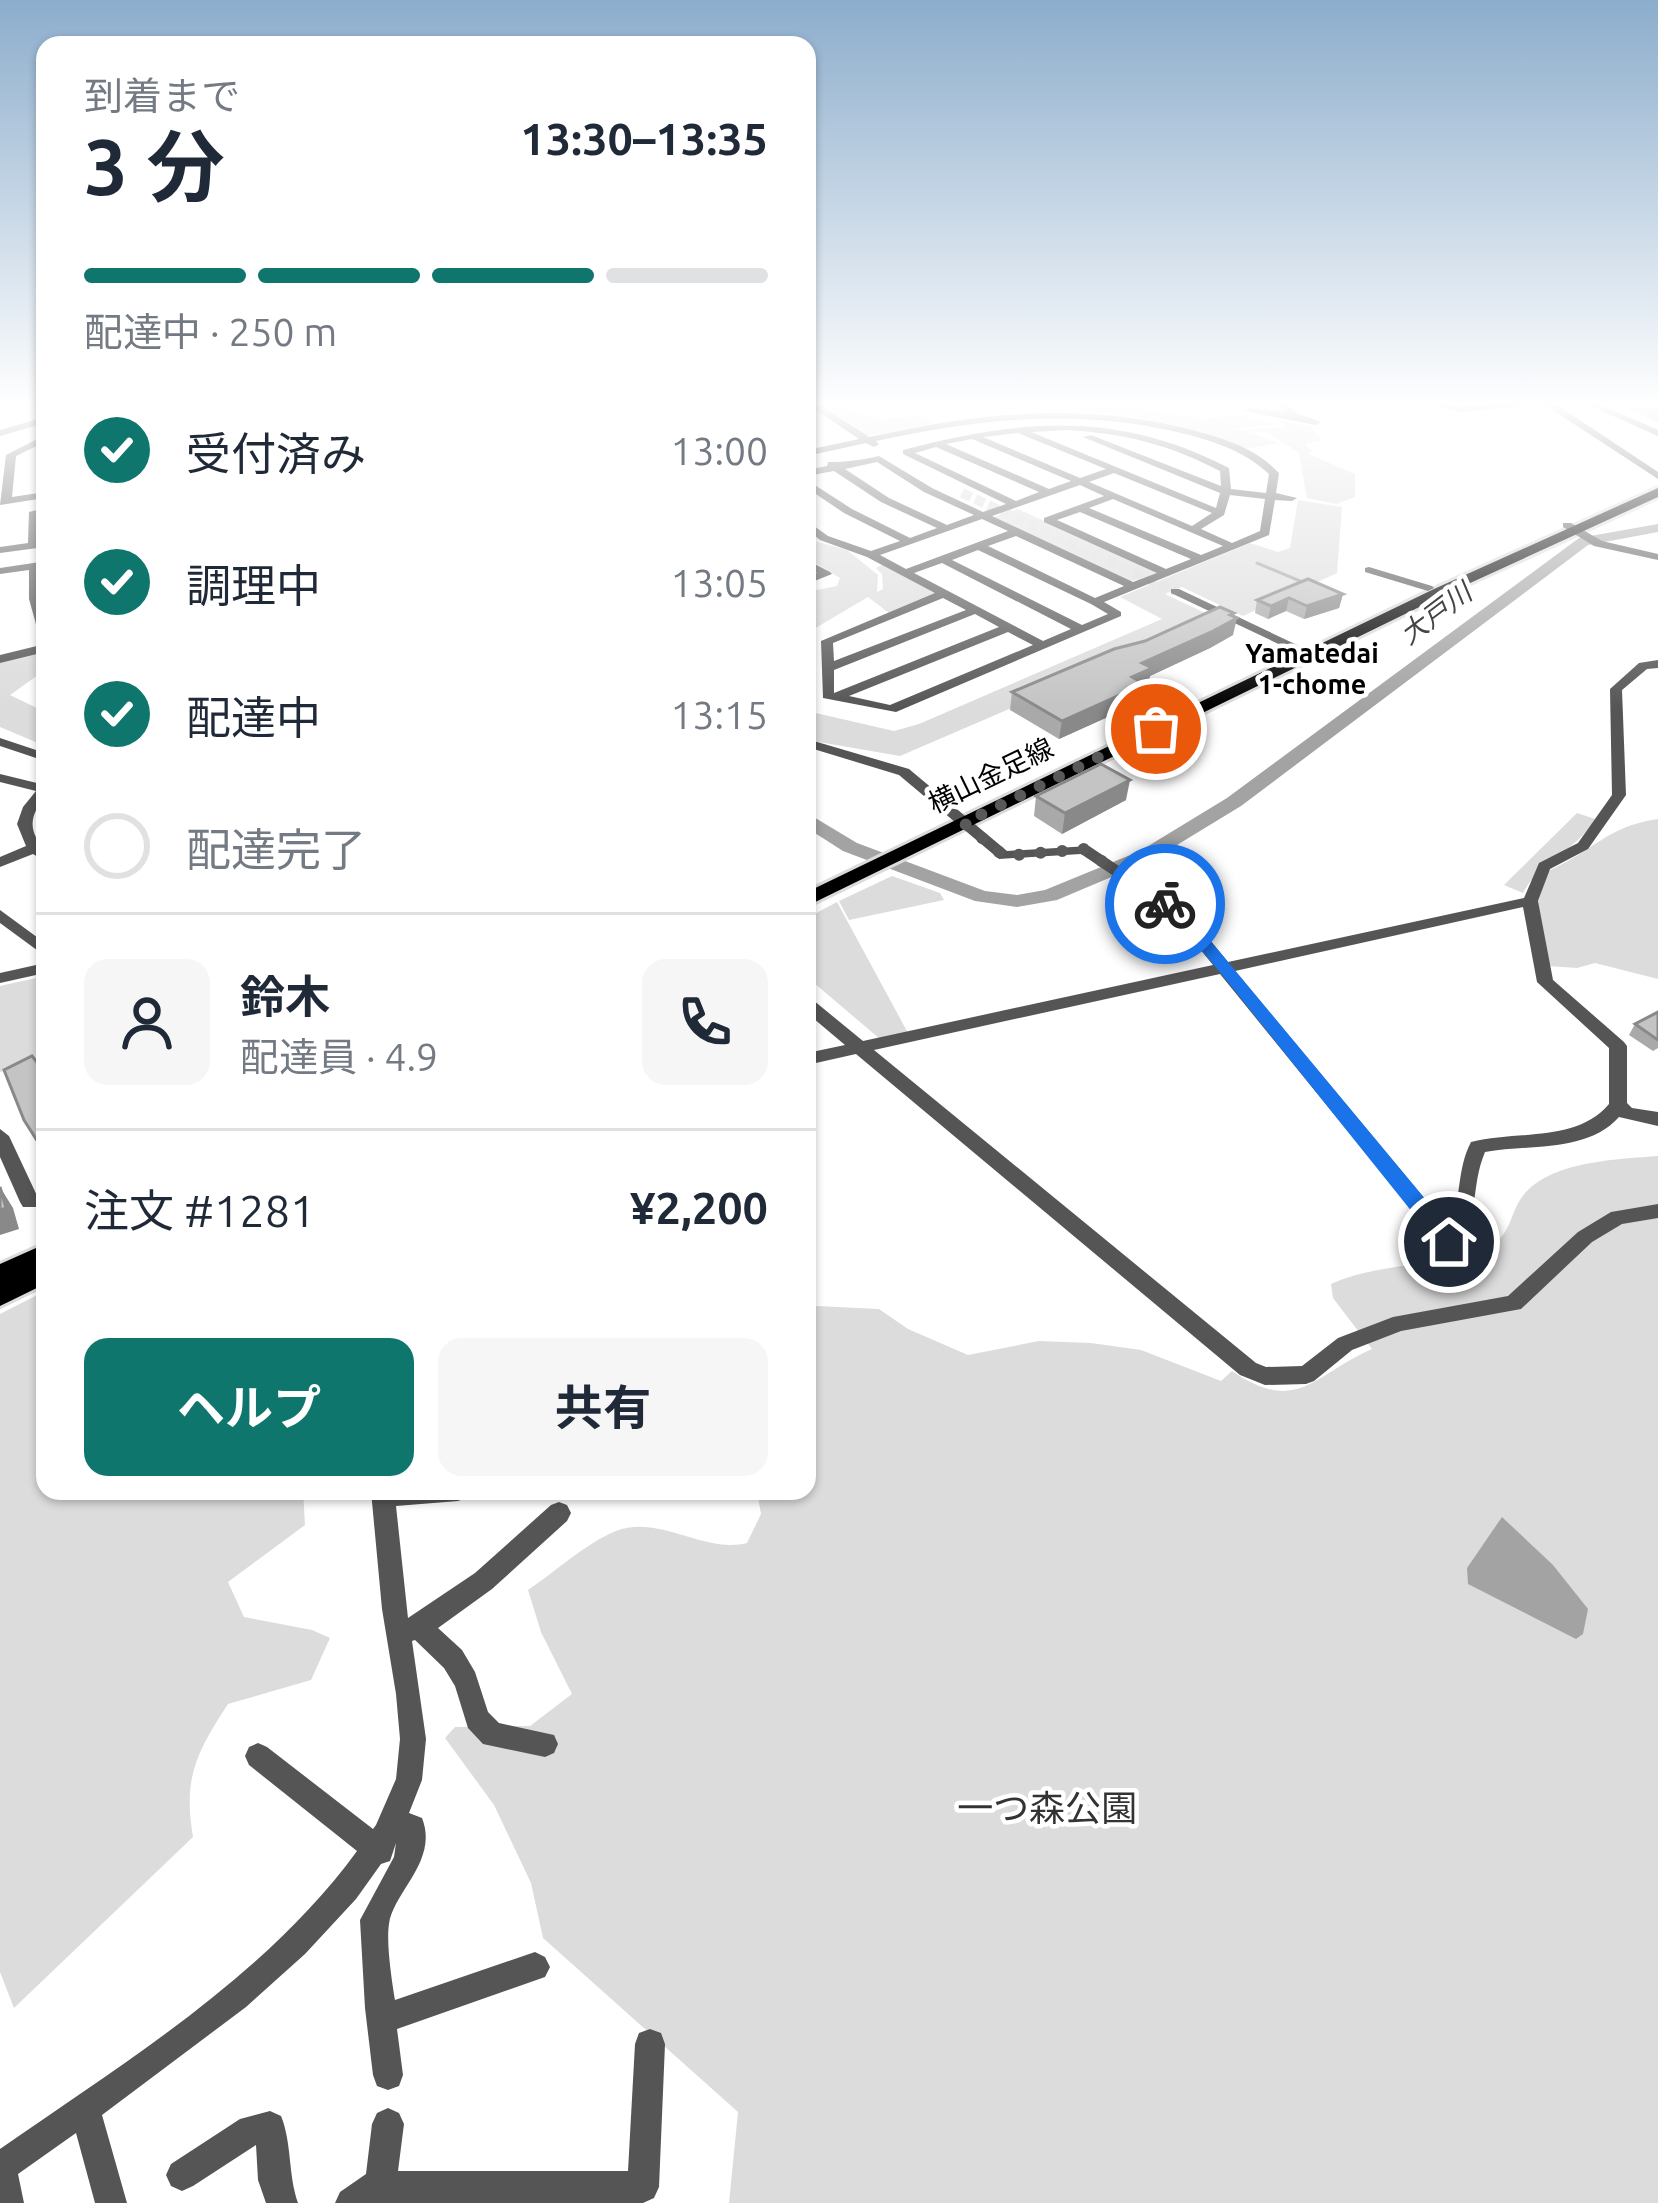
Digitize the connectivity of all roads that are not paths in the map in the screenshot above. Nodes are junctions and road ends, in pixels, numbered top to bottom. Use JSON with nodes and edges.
{"nodes":[{"id":1,"x":837,"y":504,"type":"edge"},
{"id":2,"x":893,"y":504,"type":"edge"},
{"id":3,"x":959,"y":504,"type":"edge"},
{"id":4,"x":1019,"y":504,"type":"edge"},
{"id":5,"x":1091,"y":504,"type":"edge"},
{"id":6,"x":1131,"y":504,"type":"edge"},
{"id":7,"x":1197,"y":504,"type":"edge"},
{"id":8,"x":1223,"y":504,"type":"edge"},
{"id":9,"x":1271,"y":504,"type":"edge"},
{"id":10,"x":1626,"y":504,"type":"edge"},
{"id":11,"x":1016,"y":505,"type":"joint"},
{"id":12,"x":1080,"y":508,"type":"junction"},
{"id":13,"x":1220,"y":513,"type":"junction"},
{"id":14,"x":983,"y":517,"type":"junction"},
{"id":15,"x":947,"y":530,"type":"junction"},
{"id":16,"x":1193,"y":530,"type":"junction"},
{"id":17,"x":816,"y":531,"type":"edge"},
{"id":18,"x":1016,"y":532,"type":"junction"},
{"id":19,"x":1580,"y":533,"type":"junction"},
{"id":20,"x":910,"y":542,"type":"junction"},
{"id":21,"x":36,"y":545,"type":"edge"},
{"id":22,"x":979,"y":546,"type":"junction"},
{"id":23,"x":1232,"y":546,"type":"junction"},
{"id":24,"x":0,"y":550,"type":"edge"},
{"id":25,"x":872,"y":555,"type":"junction"},
{"id":26,"x":1658,"y":557,"type":"edge"},
{"id":27,"x":942,"y":559,"type":"junction"},
{"id":28,"x":1200,"y":560,"type":"junction"},
{"id":29,"x":36,"y":565,"type":"edge"},
{"id":30,"x":1369,"y":570,"type":"dead end"},
{"id":31,"x":0,"y":571,"type":"edge"},
{"id":32,"x":905,"y":573,"type":"junction"},
{"id":33,"x":1166,"y":573,"type":"junction"},
{"id":34,"x":1132,"y":586,"type":"junction"},
{"id":35,"x":1428,"y":588,"type":"junction"},
{"id":36,"x":1175,"y":591,"type":"tunnel mouth"},
{"id":37,"x":945,"y":593,"type":"junction"},
{"id":38,"x":1095,"y":602,"type":"junction"},
{"id":39,"x":976,"y":610,"type":"junction"},
{"id":40,"x":1008,"y":628,"type":"junction"},
{"id":41,"x":1081,"y":629,"type":"junction"},
{"id":42,"x":1042,"y":645,"type":"junction"},
{"id":43,"x":36,"y":650,"type":"edge"},
{"id":44,"x":1312,"y":655,"type":"junction"},
{"id":45,"x":0,"y":658,"type":"edge"},
{"id":46,"x":1658,"y":664,"type":"edge"},
{"id":47,"x":830,"y":667,"type":"junction"},
{"id":48,"x":838,"y":696,"type":"junction"},
{"id":49,"x":0,"y":742,"type":"edge"},
{"id":50,"x":816,"y":745,"type":"edge"},
{"id":51,"x":36,"y":755,"type":"edge"},
{"id":52,"x":0,"y":778,"type":"edge"},
{"id":53,"x":36,"y":788,"type":"edge"},
{"id":54,"x":36,"y":799,"type":"edge"},
{"id":55,"x":960,"y":819,"type":"junction"},
{"id":56,"x":36,"y":847,"type":"edge"},
{"id":57,"x":36,"y":853,"type":"edge"},
{"id":58,"x":880,"y":858,"type":"junction"},
{"id":59,"x":0,"y":863,"type":"edge"},
{"id":60,"x":816,"y":883,"type":"edge"},
{"id":61,"x":816,"y":895,"type":"edge"},
{"id":62,"x":1530,"y":901,"type":"junction"},
{"id":63,"x":0,"y":915,"type":"edge"},
{"id":64,"x":36,"y":944,"type":"edge"},
{"id":65,"x":1225,"y":967,"type":"junction"},
{"id":66,"x":36,"y":970,"type":"edge"},
{"id":67,"x":0,"y":978,"type":"edge"},
{"id":68,"x":816,"y":1011,"type":"edge"},
{"id":69,"x":860,"y":1046,"type":"junction"},
{"id":70,"x":816,"y":1057,"type":"edge"},
{"id":71,"x":1618,"y":1106,"type":"junction"},
{"id":72,"x":1658,"y":1119,"type":"edge"},
{"id":73,"x":0,"y":1136,"type":"edge"},
{"id":74,"x":30,"y":1202,"type":"dead end"},
{"id":75,"x":1658,"y":1211,"type":"edge"},
{"id":76,"x":36,"y":1258,"type":"edge"},
{"id":77,"x":0,"y":1276,"type":"edge"},
{"id":78,"x":36,"y":1277,"type":"edge"},
{"id":79,"x":0,"y":1294,"type":"edge"},
{"id":80,"x":383,"y":1500,"type":"edge"},
{"id":81,"x":559,"y":1513,"type":"dead end"},
{"id":82,"x":408,"y":1630,"type":"junction"},
{"id":83,"x":545,"y":1744,"type":"dead end"},
{"id":84,"x":258,"y":1756,"type":"dead end"},
{"id":85,"x":394,"y":1820,"type":"junction"},
{"id":86,"x":380,"y":1851,"type":"junction"},
{"id":87,"x":535,"y":1967,"type":"dead end"},
{"id":88,"x":380,"y":2008,"type":"junction"},
{"id":89,"x":650,"y":2044,"type":"dead end"},
{"id":90,"x":388,"y":2075,"type":"dead end"},
{"id":91,"x":85,"y":2108,"type":"junction"},
{"id":92,"x":388,"y":2124,"type":"dead end"},
{"id":93,"x":1,"y":2167,"type":"edge"},
{"id":94,"x":182,"y":2175,"type":"dead end"},
{"id":95,"x":365,"y":2195,"type":"edge"},
{"id":96,"x":8,"y":2203,"type":"edge"},
{"id":97,"x":111,"y":2203,"type":"edge"},
{"id":98,"x":282,"y":2203,"type":"edge"}],
"edges":[{"from":1,"to":20,"type":"street"},
{"from":2,"to":15,"type":"street"},
{"from":3,"to":14,"type":"street"},
{"from":4,"to":11,"type":"street"},
{"from":5,"to":12,"type":"street"},
{"from":6,"to":16,"type":"street"},
{"from":7,"to":13,"type":"street"},
{"from":8,"to":13,"type":"street"},
{"from":9,"to":23,"type":"street"},
{"from":10,"to":19,"type":"main road","name":"横山金足線"},
{"from":11,"to":14,"type":"street"},
{"from":12,"to":28,"type":"street"},
{"from":12,"to":33,"type":"street"},
{"from":13,"to":16,"type":"street"},
{"from":14,"to":15,"type":"street"},
{"from":14,"to":18,"type":"street"},
{"from":15,"to":20,"type":"street"},
{"from":16,"to":23,"type":"street"},
{"from":17,"to":25,"type":"street"},
{"from":18,"to":22,"type":"street"},
{"from":18,"to":34,"type":"street"},
{"from":19,"to":26,"type":"street"},
{"from":19,"to":35,"type":"main road","name":"横山金足線"},
{"from":19,"to":44,"type":"main road","name":"横山金足線"},
{"from":20,"to":25,"type":"street"},
{"from":21,"to":24,"type":"street"},
{"from":22,"to":27,"type":"street"},
{"from":22,"to":38,"type":"street"},
{"from":23,"to":28,"type":"street"},
{"from":25,"to":32,"type":"street"},
{"from":27,"to":32,"type":"street"},
{"from":27,"to":41,"type":"street"},
{"from":28,"to":33,"type":"street"},
{"from":29,"to":31,"type":"street"},
{"from":30,"to":35,"type":"street"},
{"from":32,"to":37,"type":"street"},
{"from":33,"to":34,"type":"street"},
{"from":34,"to":38,"type":"street"},
{"from":35,"to":44,"type":"main road","name":"横山金足線"},
{"from":36,"to":44,"type":"street"},
{"from":37,"to":39,"type":"street"},
{"from":37,"to":47,"type":"street"},
{"from":38,"to":41,"type":"street"},
{"from":39,"to":40,"type":"street"},
{"from":39,"to":47,"type":"street"},
{"from":40,"to":42,"type":"street"},
{"from":40,"to":48,"type":"street"},
{"from":41,"to":42,"type":"street"},
{"from":42,"to":48,"type":"street"},
{"from":43,"to":45,"type":"street"},
{"from":44,"to":55,"type":"main road","name":"横山金足線"},
{"from":46,"to":62,"type":"street"},
{"from":47,"to":48,"type":"street"},
{"from":49,"to":51,"type":"street"},
{"from":50,"to":55,"type":"street"},
{"from":52,"to":53,"type":"street"},
{"from":54,"to":56,"type":"street"},
{"from":55,"to":58,"type":"main road","name":"横山金足線"},
{"from":55,"to":65,"type":"street"},
{"from":57,"to":59,"type":"street"},
{"from":58,"to":60,"type":"main road","name":"横山金足線"},
{"from":58,"to":61,"type":"main road","name":"横山金足線"},
{"from":62,"to":65,"type":"street"},
{"from":62,"to":71,"type":"street"},
{"from":63,"to":64,"type":"street"},
{"from":65,"to":69,"type":"street"},
{"from":65,"to":71,"type":"street"},
{"from":66,"to":67,"type":"street"},
{"from":68,"to":69,"type":"street"},
{"from":69,"to":70,"type":"street"},
{"from":69,"to":75,"type":"street"},
{"from":71,"to":72,"type":"street"},
{"from":73,"to":74,"type":"street"},
{"from":76,"to":77,"type":"main road"},
{"from":78,"to":79,"type":"main road"},
{"from":80,"to":82,"type":"street"},
{"from":81,"to":82,"type":"street"},
{"from":82,"to":83,"type":"street"},
{"from":82,"to":85,"type":"street"},
{"from":84,"to":86,"type":"street"},
{"from":85,"to":86,"type":"street"},
{"from":85,"to":88,"type":"street"},
{"from":86,"to":91,"type":"street"},
{"from":87,"to":88,"type":"street"},
{"from":88,"to":90,"type":"street"},
{"from":89,"to":95,"type":"street"},
{"from":91,"to":93,"type":"street"},
{"from":91,"to":97,"type":"street"},
{"from":92,"to":95,"type":"street"},
{"from":93,"to":96,"type":"street"},
{"from":94,"to":98,"type":"street"}]}
